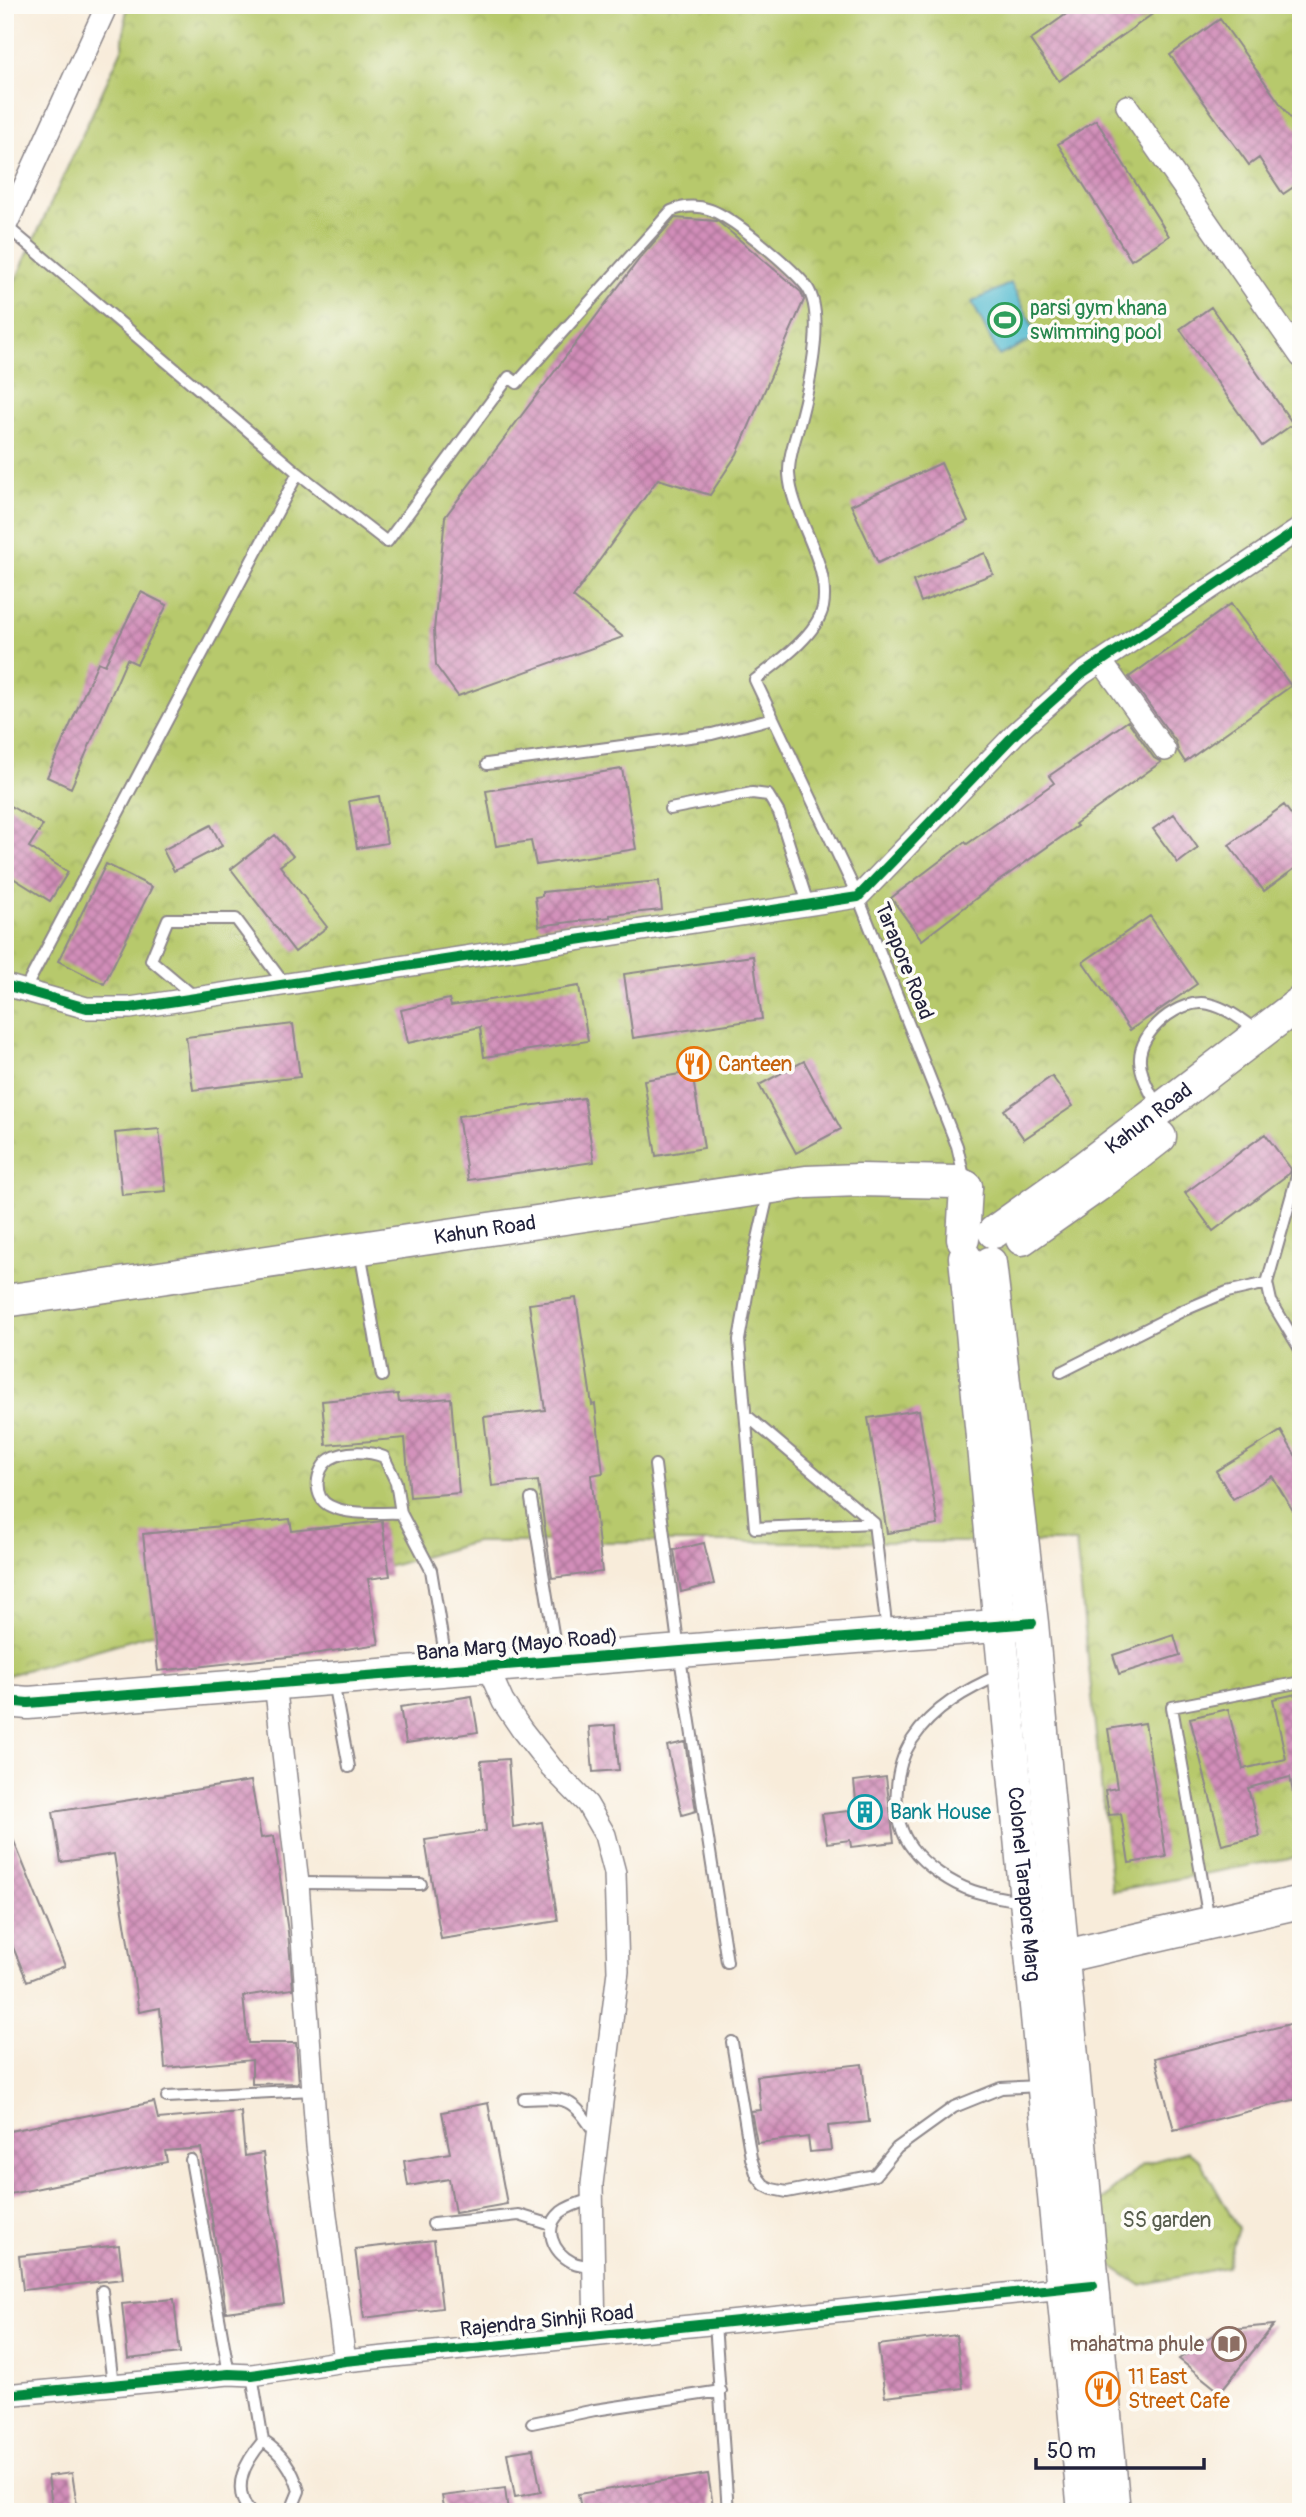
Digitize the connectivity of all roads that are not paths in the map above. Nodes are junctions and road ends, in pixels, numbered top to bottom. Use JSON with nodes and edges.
{"nodes":[{"id":1,"x":107,"y":5,"type":"edge"},
{"id":2,"x":1127,"y":106,"type":"dead end"},
{"id":3,"x":6,"y":227,"type":"edge"},
{"id":4,"x":1301,"y":357,"type":"edge"},
{"id":5,"x":298,"y":473,"type":"junction"},
{"id":6,"x":1301,"y":528,"type":"edge"},
{"id":7,"x":1101,"y":661,"type":"junction"},
{"id":8,"x":773,"y":718,"type":"junction"},
{"id":9,"x":1165,"y":750,"type":"dead end"},
{"id":10,"x":487,"y":764,"type":"dead end"},
{"id":11,"x":670,"y":809,"type":"dead end"},
{"id":12,"x":858,"y":897,"type":"junction"},
{"id":13,"x":807,"y":904,"type":"junction"},
{"id":14,"x":285,"y":985,"type":"junction"},
{"id":15,"x":15,"y":988,"type":"edge"},
{"id":16,"x":197,"y":999,"type":"junction"},
{"id":17,"x":1301,"y":1002,"type":"edge"},
{"id":18,"x":1301,"y":1025,"type":"edge"},
{"id":19,"x":1261,"y":1033,"type":"junction"},
{"id":20,"x":1160,"y":1110,"type":"junction"},
{"id":21,"x":1301,"y":1163,"type":"edge"},
{"id":22,"x":770,"y":1187,"type":"junction"},
{"id":23,"x":966,"y":1187,"type":"junction"},
{"id":24,"x":983,"y":1246,"type":"junction"},
{"id":25,"x":359,"y":1248,"type":"junction"},
{"id":26,"x":1267,"y":1283,"type":"junction"},
{"id":27,"x":5,"y":1301,"type":"edge"},
{"id":28,"x":1301,"y":1351,"type":"edge"},
{"id":29,"x":1060,"y":1372,"type":"dead end"},
{"id":30,"x":382,"y":1376,"type":"dead end"},
{"id":31,"x":746,"y":1415,"type":"junction"},
{"id":32,"x":655,"y":1465,"type":"dead end"},
{"id":33,"x":531,"y":1499,"type":"dead end"},
{"id":34,"x":401,"y":1513,"type":"junction"},
{"id":35,"x":874,"y":1523,"type":"junction"},
{"id":36,"x":1017,"y":1624,"type":"junction"},
{"id":37,"x":887,"y":1635,"type":"junction"},
{"id":38,"x":679,"y":1651,"type":"junction"},
{"id":39,"x":557,"y":1661,"type":"junction"},
{"id":40,"x":487,"y":1666,"type":"junction"},
{"id":41,"x":447,"y":1670,"type":"junction"},
{"id":42,"x":1006,"y":1672,"type":"junction"},
{"id":43,"x":333,"y":1679,"type":"junction"},
{"id":44,"x":1301,"y":1682,"type":"edge"},
{"id":45,"x":275,"y":1683,"type":"junction"},
{"id":46,"x":5,"y":1701,"type":"edge"},
{"id":47,"x":349,"y":1767,"type":"dead end"},
{"id":48,"x":298,"y":1883,"type":"junction"},
{"id":49,"x":421,"y":1884,"type":"dead end"},
{"id":50,"x":1027,"y":1902,"type":"junction"},
{"id":51,"x":1301,"y":1902,"type":"edge"},
{"id":52,"x":1210,"y":1923,"type":"junction"},
{"id":53,"x":1048,"y":1960,"type":"junction"},
{"id":54,"x":727,"y":1962,"type":"dead end"},
{"id":55,"x":732,"y":2042,"type":"dead end"},
{"id":56,"x":1044,"y":2085,"type":"junction"},
{"id":57,"x":313,"y":2090,"type":"junction"},
{"id":58,"x":167,"y":2097,"type":"dead end"},
{"id":59,"x":524,"y":2099,"type":"dead end"},
{"id":60,"x":598,"y":2137,"type":"junction"},
{"id":61,"x":191,"y":2160,"type":"dead end"},
{"id":62,"x":592,"y":2199,"type":"junction"},
{"id":63,"x":433,"y":2224,"type":"dead end"},
{"id":64,"x":552,"y":2225,"type":"junction"},
{"id":65,"x":594,"y":2267,"type":"junction"},
{"id":66,"x":1078,"y":2287,"type":"junction"},
{"id":67,"x":102,"y":2291,"type":"dead end"},
{"id":68,"x":715,"y":2323,"type":"junction"},
{"id":69,"x":595,"y":2335,"type":"junction"},
{"id":70,"x":345,"y":2361,"type":"junction"},
{"id":71,"x":229,"y":2374,"type":"junction"},
{"id":72,"x":252,"y":2375,"type":"junction"},
{"id":73,"x":113,"y":2385,"type":"junction"},
{"id":74,"x":721,"y":2391,"type":"junction"},
{"id":75,"x":5,"y":2395,"type":"edge"},
{"id":76,"x":532,"y":2423,"type":"dead end"},
{"id":77,"x":263,"y":2441,"type":"junction"},
{"id":78,"x":250,"y":2512,"type":"edge"},
{"id":79,"x":286,"y":2512,"type":"edge"},
{"id":80,"x":728,"y":2512,"type":"edge"},
{"id":81,"x":1084,"y":2512,"type":"edge"},
{"id":82,"x":1114,"y":2512,"type":"edge"}],
"edges":[{"from":1,"to":3,"type":"street"},
{"from":2,"to":4,"type":"street"},
{"from":3,"to":5,"type":"lane"},
{"from":5,"to":8,"type":"lane","name":"Tarapore Road"},
{"from":5,"to":15,"type":"lane"},
{"from":6,"to":7,"type":"street"},
{"from":7,"to":9,"type":"street"},
{"from":7,"to":12,"type":"street"},
{"from":8,"to":10,"type":"lane"},
{"from":8,"to":12,"type":"lane","name":"Tarapore Road"},
{"from":11,"to":13,"type":"lane"},
{"from":12,"to":13,"type":"street"},
{"from":12,"to":23,"type":"lane","name":"Tarapore Road"},
{"from":13,"to":14,"type":"street"},
{"from":14,"to":16,"type":"street"},
{"from":14,"to":16,"type":"lane"},
{"from":15,"to":16,"type":"street"},
{"from":17,"to":19,"type":"street","name":"Kahun Road"},
{"from":18,"to":24,"type":"street","name":"Kahun Road"},
{"from":19,"to":20,"type":"street","name":"Kahun Road"},
{"from":19,"to":20,"type":"lane"},
{"from":20,"to":24,"type":"street","name":"Kahun Road"},
{"from":21,"to":26,"type":"lane"},
{"from":22,"to":23,"type":"street","name":"Kahun Road"},
{"from":22,"to":25,"type":"street","name":"Kahun Road"},
{"from":22,"to":31,"type":"lane"},
{"from":23,"to":24,"type":"street","name":"Colonel Tarapore Marg"},
{"from":24,"to":36,"type":"street","name":"Colonel Tarapore Marg"},
{"from":25,"to":27,"type":"street","name":"Kahun Road"},
{"from":25,"to":30,"type":"lane"},
{"from":26,"to":28,"type":"lane"},
{"from":26,"to":29,"type":"lane"},
{"from":31,"to":35,"type":"lane"},
{"from":31,"to":35,"type":"lane"},
{"from":32,"to":38,"type":"lane"},
{"from":33,"to":39,"type":"lane"},
{"from":34,"to":34,"type":"lane"},
{"from":34,"to":41,"type":"lane"},
{"from":35,"to":37,"type":"lane"},
{"from":36,"to":37,"type":"street","name":"Bana Marg (Mayo Road)"},
{"from":36,"to":42,"type":"street","name":"Colonel Tarapore Marg"},
{"from":36,"to":53,"type":"street","name":"Colonel Tarapore Marg"},
{"from":37,"to":38,"type":"street","name":"Bana Marg (Mayo Road)"},
{"from":38,"to":39,"type":"street","name":"Bana Marg (Mayo Road)"},
{"from":38,"to":54,"type":"lane"},
{"from":39,"to":40,"type":"street","name":"Bana Marg (Mayo Road)"},
{"from":40,"to":41,"type":"street","name":"Bana Marg (Mayo Road)"},
{"from":40,"to":60,"type":"street"},
{"from":41,"to":43,"type":"street","name":"Bana Marg (Mayo Road)"},
{"from":42,"to":50,"type":"street","name":"Colonel Tarapore Marg"},
{"from":42,"to":50,"type":"lane"},
{"from":43,"to":45,"type":"street","name":"Bana Marg (Mayo Road)"},
{"from":43,"to":47,"type":"lane"},
{"from":44,"to":52,"type":"lane"},
{"from":45,"to":46,"type":"street","name":"Bana Marg (Mayo Road)"},
{"from":45,"to":48,"type":"street"},
{"from":48,"to":49,"type":"lane"},
{"from":48,"to":57,"type":"street"},
{"from":50,"to":53,"type":"street","name":"Colonel Tarapore Marg"},
{"from":51,"to":52,"type":"street"},
{"from":52,"to":53,"type":"street"},
{"from":53,"to":56,"type":"street","name":"Colonel Tarapore Marg"},
{"from":53,"to":66,"type":"street","name":"Colonel Tarapore Marg"},
{"from":55,"to":56,"type":"lane"},
{"from":56,"to":66,"type":"street","name":"Colonel Tarapore Marg"},
{"from":57,"to":58,"type":"lane"},
{"from":57,"to":70,"type":"street"},
{"from":59,"to":60,"type":"lane"},
{"from":60,"to":62,"type":"street"},
{"from":61,"to":71,"type":"lane"},
{"from":62,"to":64,"type":"lane"},
{"from":62,"to":65,"type":"street"},
{"from":63,"to":64,"type":"lane"},
{"from":64,"to":65,"type":"lane"},
{"from":65,"to":69,"type":"street"},
{"from":66,"to":68,"type":"street","name":"Rajendra Sinhji Road"},
{"from":66,"to":81,"type":"street","name":"Colonel Tarapore Marg"},
{"from":66,"to":82,"type":"street","name":"Colonel Tarapore Marg"},
{"from":67,"to":73,"type":"lane"},
{"from":68,"to":69,"type":"street","name":"Rajendra Sinhji Road"},
{"from":68,"to":74,"type":"lane"},
{"from":69,"to":70,"type":"street","name":"Rajendra Sinhji Road"},
{"from":70,"to":72,"type":"street","name":"Rajendra Sinhji Road"},
{"from":71,"to":72,"type":"street","name":"Rajendra Sinhji Road"},
{"from":71,"to":73,"type":"street","name":"Rajendra Sinhji Road"},
{"from":72,"to":77,"type":"lane"},
{"from":73,"to":75,"type":"street","name":"Rajendra Sinhji Road"},
{"from":74,"to":76,"type":"lane"},
{"from":74,"to":80,"type":"lane"},
{"from":77,"to":78,"type":"lane"},
{"from":77,"to":79,"type":"lane"}]}
